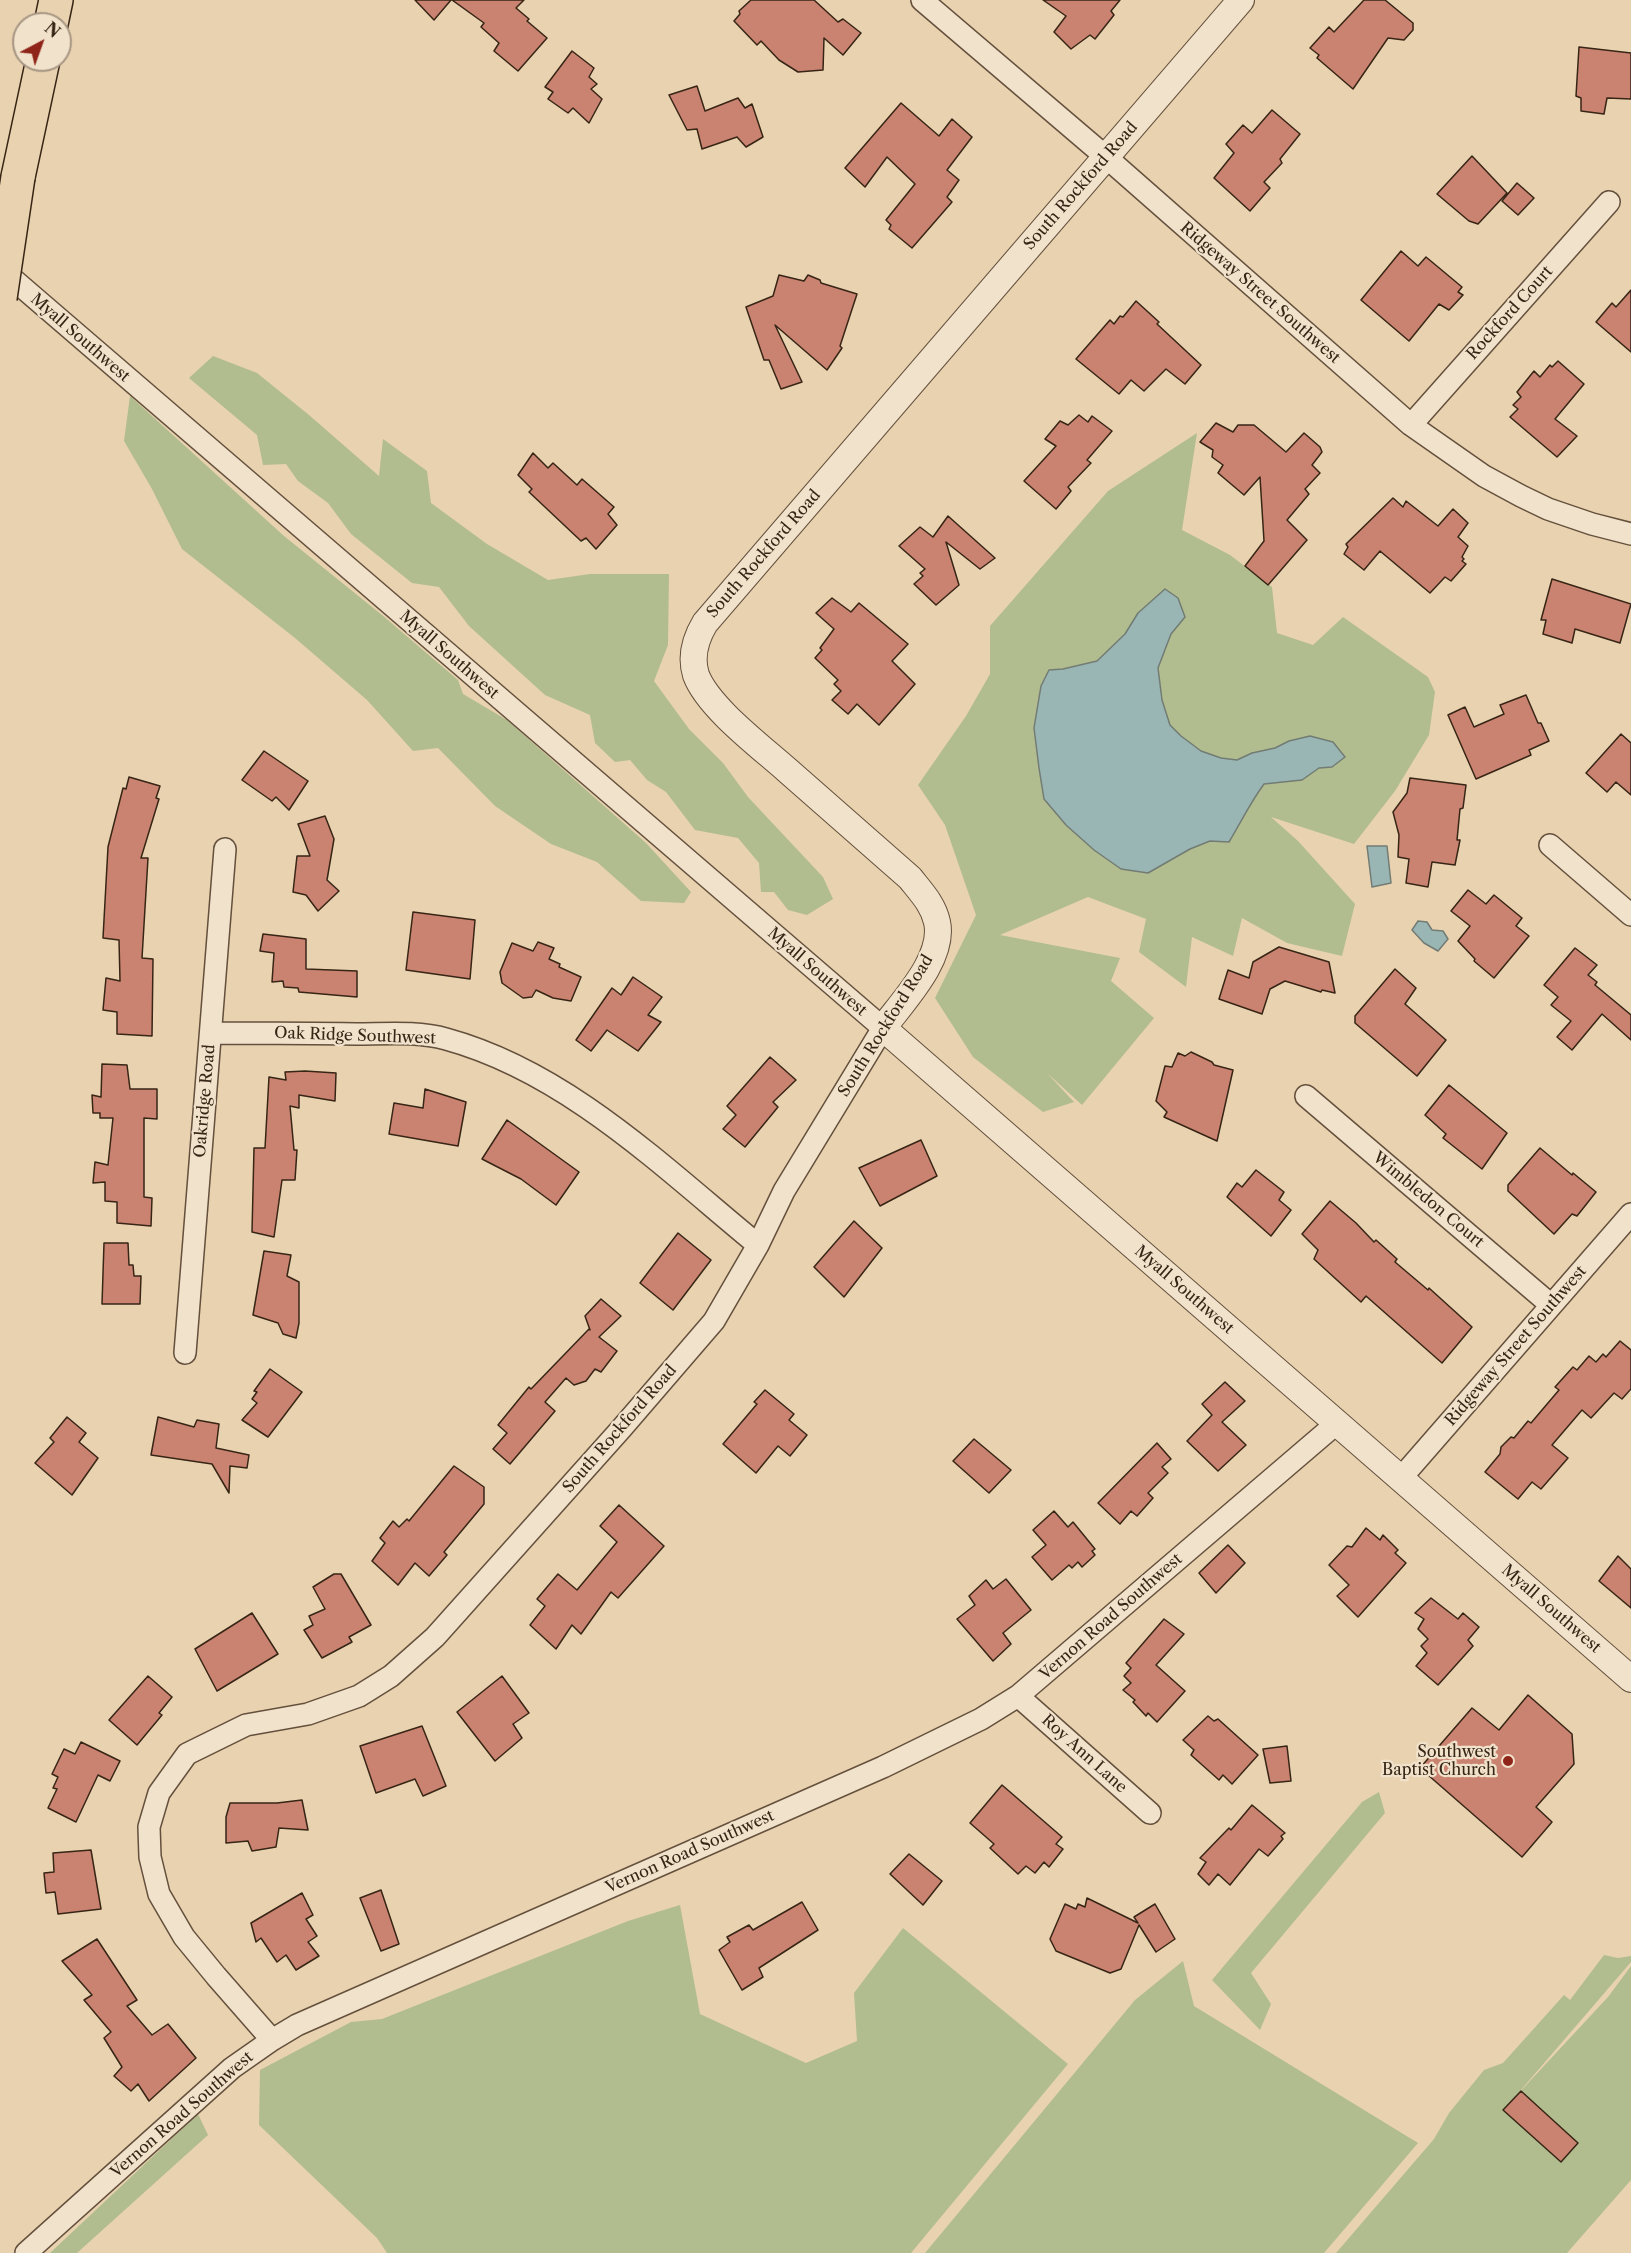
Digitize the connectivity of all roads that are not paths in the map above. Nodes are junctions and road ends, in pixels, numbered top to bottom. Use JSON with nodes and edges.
{"nodes":[{"id":1,"x":922,"y":0,"type":"edge"},
{"id":2,"x":1241,"y":0,"type":"edge"},
{"id":3,"x":40,"y":72,"type":"edge"},
{"id":4,"x":1106,"y":157,"type":"junction"},
{"id":5,"x":1609,"y":202,"type":"dead end"},
{"id":6,"x":0,"y":268,"type":"edge"},
{"id":7,"x":0,"y":298,"type":"edge"},
{"id":8,"x":1411,"y":425,"type":"junction"},
{"id":9,"x":1631,"y":534,"type":"edge"},
{"id":10,"x":1550,"y":845,"type":"dead end"},
{"id":11,"x":225,"y":849,"type":"dead end"},
{"id":12,"x":1631,"y":915,"type":"edge"},
{"id":13,"x":883,"y":1028,"type":"junction"},
{"id":14,"x":210,"y":1033,"type":"junction"},
{"id":15,"x":1306,"y":1096,"type":"dead end"},
{"id":16,"x":1631,"y":1214,"type":"edge"},
{"id":17,"x":758,"y":1245,"type":"junction"},
{"id":18,"x":1551,"y":1305,"type":"junction"},
{"id":19,"x":184,"y":1353,"type":"dead end"},
{"id":20,"x":1337,"y":1423,"type":"junction"},
{"id":21,"x":1401,"y":1478,"type":"junction"},
{"id":22,"x":1631,"y":1679,"type":"edge"},
{"id":23,"x":1018,"y":1696,"type":"junction"},
{"id":24,"x":1150,"y":1813,"type":"dead end"},
{"id":25,"x":272,"y":2040,"type":"junction"},
{"id":26,"x":26,"y":2253,"type":"edge"}],
"edges":[{"from":1,"to":4,"type":"street","name":"Ridgeway Street Southwest"},
{"from":2,"to":4,"type":"street","name":"South Rockford Road"},
{"from":3,"to":7,"type":"highway","bridge":true},
{"from":4,"to":8,"type":"street","name":"Ridgeway Street Southwest"},
{"from":4,"to":13,"type":"street","name":"South Rockford Road"},
{"from":5,"to":8,"type":"street","name":"Rockford Court"},
{"from":6,"to":13,"type":"street","name":"Myall Southwest"},
{"from":8,"to":9,"type":"street","name":"Ridgeway Street Southwest"},
{"from":10,"to":12,"type":"street"},
{"from":11,"to":14,"type":"street","name":"Oakridge Road"},
{"from":13,"to":17,"type":"street","name":"South Rockford Road"},
{"from":13,"to":20,"type":"street","name":"Myall Southwest"},
{"from":14,"to":17,"type":"street","name":"Oak Ridge Southwest"},
{"from":14,"to":19,"type":"street","name":"Oakridge Road"},
{"from":15,"to":18,"type":"street","name":"Wimbledon Court"},
{"from":16,"to":18,"type":"street","name":"Ridgeway Street Southwest"},
{"from":17,"to":25,"type":"street","name":"South Rockford Road"},
{"from":18,"to":21,"type":"street","name":"Ridgeway Street Southwest"},
{"from":20,"to":21,"type":"street","name":"Myall Southwest"},
{"from":20,"to":23,"type":"street","name":"Vernon Road Southwest"},
{"from":21,"to":22,"type":"street","name":"Myall Southwest"},
{"from":23,"to":24,"type":"street","name":"Roy Ann Lane"},
{"from":23,"to":25,"type":"street","name":"Vernon Road Southwest"},
{"from":25,"to":26,"type":"street","name":"Vernon Road Southwest"}]}
